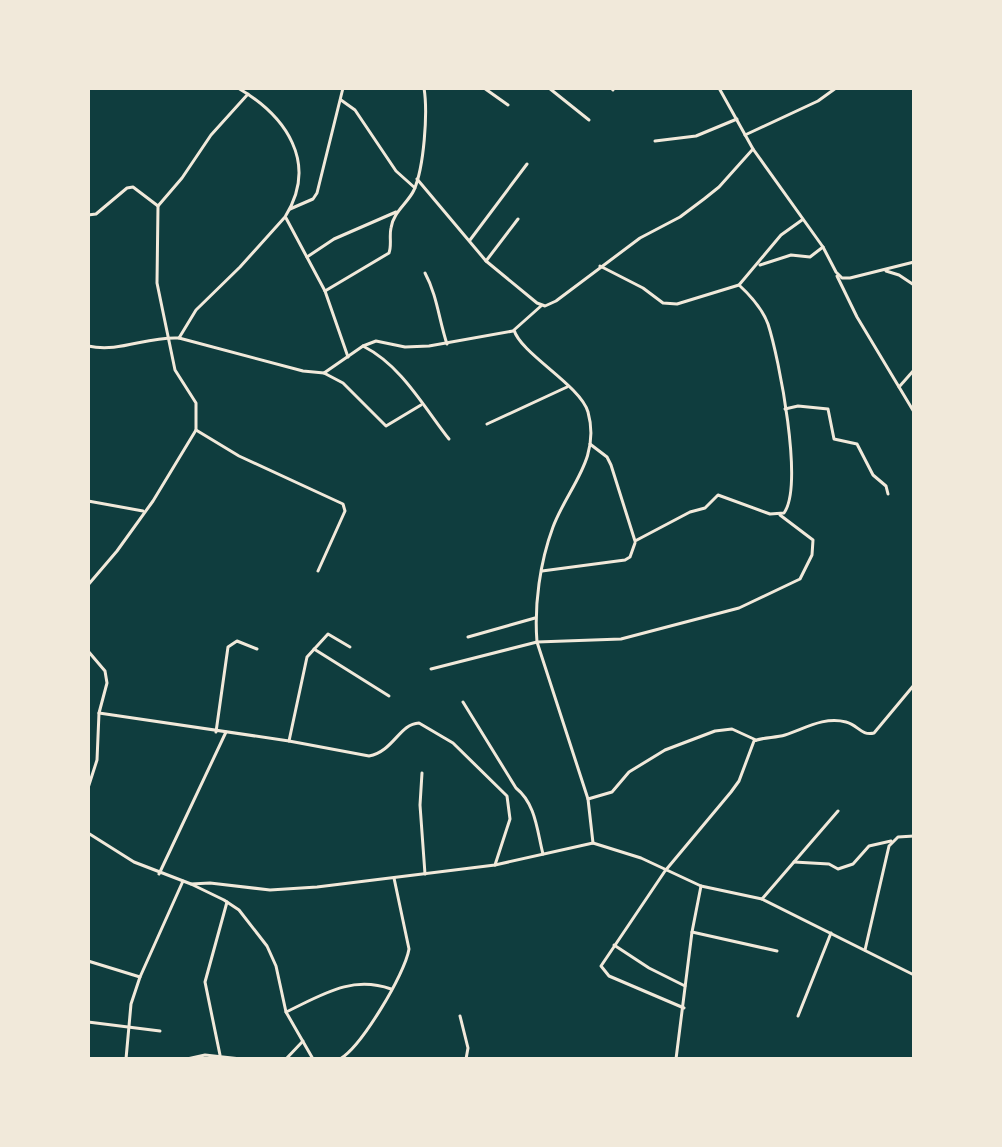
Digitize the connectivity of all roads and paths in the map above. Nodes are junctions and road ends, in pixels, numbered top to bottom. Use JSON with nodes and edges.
{"nodes":[{"id":1,"x":238,"y":88,"type":"edge"},
{"id":2,"x":343,"y":88,"type":"edge"},
{"id":3,"x":424,"y":88,"type":"edge"},
{"id":4,"x":484,"y":88,"type":"edge"},
{"id":5,"x":549,"y":88,"type":"edge"},
{"id":6,"x":719,"y":88,"type":"edge"},
{"id":7,"x":836,"y":88,"type":"edge"},
{"id":8,"x":248,"y":94,"type":"junction"},
{"id":9,"x":341,"y":100,"type":"junction"},
{"id":10,"x":508,"y":105,"type":"dead end"},
{"id":11,"x":737,"y":119,"type":"junction"},
{"id":12,"x":589,"y":120,"type":"dead end"},
{"id":13,"x":745,"y":135,"type":"junction"},
{"id":14,"x":655,"y":141,"type":"dead end"},
{"id":15,"x":753,"y":149,"type":"junction"},
{"id":16,"x":527,"y":164,"type":"dead end"},
{"id":17,"x":417,"y":179,"type":"junction"},
{"id":18,"x":415,"y":188,"type":"junction"},
{"id":19,"x":158,"y":206,"type":"junction"},
{"id":20,"x":290,"y":209,"type":"junction"},
{"id":21,"x":399,"y":211,"type":"junction"},
{"id":22,"x":88,"y":215,"type":"edge"},
{"id":23,"x":285,"y":217,"type":"junction"},
{"id":24,"x":518,"y":219,"type":"dead end"},
{"id":25,"x":802,"y":220,"type":"junction"},
{"id":26,"x":470,"y":240,"type":"junction"},
{"id":27,"x":823,"y":247,"type":"junction"},
{"id":28,"x":307,"y":257,"type":"junction"},
{"id":29,"x":486,"y":261,"type":"junction"},
{"id":30,"x":914,"y":262,"type":"edge"},
{"id":31,"x":600,"y":266,"type":"junction"},
{"id":32,"x":756,"y":266,"type":"junction"},
{"id":33,"x":883,"y":271,"type":"junction"},
{"id":34,"x":836,"y":272,"type":"junction"},
{"id":35,"x":425,"y":273,"type":"dead end"},
{"id":36,"x":739,"y":285,"type":"junction"},
{"id":37,"x":914,"y":285,"type":"edge"},
{"id":38,"x":325,"y":291,"type":"junction"},
{"id":39,"x":541,"y":306,"type":"junction"},
{"id":40,"x":514,"y":330,"type":"junction"},
{"id":41,"x":167,"y":337,"type":"junction"},
{"id":42,"x":179,"y":338,"type":"junction"},
{"id":43,"x":447,"y":344,"type":"junction"},
{"id":44,"x":88,"y":346,"type":"edge"},
{"id":45,"x":363,"y":346,"type":"junction"},
{"id":46,"x":348,"y":357,"type":"junction"},
{"id":47,"x":914,"y":370,"type":"edge"},
{"id":48,"x":324,"y":373,"type":"junction"},
{"id":49,"x":567,"y":387,"type":"junction"},
{"id":50,"x":899,"y":387,"type":"junction"},
{"id":51,"x":422,"y":404,"type":"junction"},
{"id":52,"x":785,"y":409,"type":"junction"},
{"id":53,"x":914,"y":412,"type":"edge"},
{"id":54,"x":487,"y":424,"type":"dead end"},
{"id":55,"x":196,"y":430,"type":"junction"},
{"id":56,"x":449,"y":439,"type":"dead end"},
{"id":57,"x":590,"y":444,"type":"junction"},
{"id":58,"x":888,"y":494,"type":"dead end"},
{"id":59,"x":88,"y":501,"type":"edge"},
{"id":60,"x":145,"y":512,"type":"junction"},
{"id":61,"x":780,"y":515,"type":"junction"},
{"id":62,"x":635,"y":541,"type":"junction"},
{"id":63,"x":318,"y":571,"type":"dead end"},
{"id":64,"x":542,"y":571,"type":"junction"},
{"id":65,"x":88,"y":585,"type":"edge"},
{"id":66,"x":535,"y":618,"type":"junction"},
{"id":67,"x":468,"y":637,"type":"dead end"},
{"id":68,"x":537,"y":642,"type":"junction"},
{"id":69,"x":350,"y":647,"type":"dead end"},
{"id":70,"x":257,"y":649,"type":"dead end"},
{"id":71,"x":314,"y":649,"type":"junction"},
{"id":72,"x":88,"y":651,"type":"edge"},
{"id":73,"x":431,"y":669,"type":"dead end"},
{"id":74,"x":914,"y":685,"type":"edge"},
{"id":75,"x":389,"y":696,"type":"dead end"},
{"id":76,"x":463,"y":702,"type":"dead end"},
{"id":77,"x":99,"y":713,"type":"junction"},
{"id":78,"x":216,"y":732,"type":"junction"},
{"id":79,"x":226,"y":732,"type":"junction"},
{"id":80,"x":756,"y":740,"type":"junction"},
{"id":81,"x":289,"y":741,"type":"junction"},
{"id":82,"x":422,"y":773,"type":"dead end"},
{"id":83,"x":88,"y":788,"type":"edge"},
{"id":84,"x":588,"y":799,"type":"junction"},
{"id":85,"x":838,"y":811,"type":"dead end"},
{"id":86,"x":88,"y":833,"type":"edge"},
{"id":87,"x":914,"y":836,"type":"edge"},
{"id":88,"x":892,"y":841,"type":"junction"},
{"id":89,"x":593,"y":843,"type":"junction"},
{"id":90,"x":543,"y":854,"type":"junction"},
{"id":91,"x":794,"y":862,"type":"junction"},
{"id":92,"x":495,"y":865,"type":"junction"},
{"id":93,"x":665,"y":871,"type":"junction"},
{"id":94,"x":159,"y":874,"type":"junction"},
{"id":95,"x":425,"y":874,"type":"junction"},
{"id":96,"x":394,"y":878,"type":"junction"},
{"id":97,"x":183,"y":881,"type":"junction"},
{"id":98,"x":191,"y":884,"type":"junction"},
{"id":99,"x":701,"y":886,"type":"junction"},
{"id":100,"x":762,"y":899,"type":"junction"},
{"id":101,"x":227,"y":902,"type":"junction"},
{"id":102,"x":692,"y":932,"type":"junction"},
{"id":103,"x":831,"y":933,"type":"junction"},
{"id":104,"x":614,"y":945,"type":"junction"},
{"id":105,"x":865,"y":950,"type":"junction"},
{"id":106,"x":777,"y":951,"type":"dead end"},
{"id":107,"x":88,"y":961,"type":"edge"},
{"id":108,"x":914,"y":975,"type":"edge"},
{"id":109,"x":140,"y":977,"type":"junction"},
{"id":110,"x":685,"y":986,"type":"junction"},
{"id":111,"x":392,"y":990,"type":"junction"},
{"id":112,"x":684,"y":1008,"type":"junction"},
{"id":113,"x":286,"y":1012,"type":"junction"},
{"id":114,"x":460,"y":1016,"type":"dead end"},
{"id":115,"x":798,"y":1016,"type":"dead end"},
{"id":116,"x":88,"y":1022,"type":"edge"},
{"id":117,"x":128,"y":1029,"type":"junction"},
{"id":118,"x":160,"y":1031,"type":"dead end"},
{"id":119,"x":303,"y":1041,"type":"junction"},
{"id":120,"x":220,"y":1055,"type":"junction"},
{"id":121,"x":126,"y":1059,"type":"edge"},
{"id":122,"x":187,"y":1059,"type":"edge"},
{"id":123,"x":241,"y":1059,"type":"edge"},
{"id":124,"x":286,"y":1059,"type":"edge"},
{"id":125,"x":313,"y":1059,"type":"edge"},
{"id":126,"x":340,"y":1059,"type":"edge"},
{"id":127,"x":466,"y":1059,"type":"edge"},
{"id":128,"x":676,"y":1059,"type":"edge"}],
"edges":[{"from":1,"to":8,"type":"street"},
{"from":2,"to":9,"type":"street"},
{"from":3,"to":17,"type":"street"},
{"from":4,"to":10,"type":"street"},
{"from":5,"to":12,"type":"street"},
{"from":6,"to":11,"type":"street"},
{"from":7,"to":13,"type":"street"},
{"from":8,"to":19,"type":"street"},
{"from":8,"to":20,"type":"street"},
{"from":9,"to":18,"type":"street"},
{"from":9,"to":20,"type":"street"},
{"from":11,"to":13,"type":"street"},
{"from":11,"to":14,"type":"street"},
{"from":13,"to":15,"type":"street"},
{"from":15,"to":25,"type":"street"},
{"from":15,"to":31,"type":"street"},
{"from":16,"to":26,"type":"street"},
{"from":17,"to":18,"type":"street"},
{"from":17,"to":26,"type":"street"},
{"from":18,"to":21,"type":"street"},
{"from":19,"to":22,"type":"street"},
{"from":19,"to":41,"type":"street"},
{"from":20,"to":23,"type":"street"},
{"from":21,"to":28,"type":"street"},
{"from":21,"to":38,"type":"street"},
{"from":23,"to":28,"type":"street"},
{"from":23,"to":42,"type":"street"},
{"from":24,"to":29,"type":"street"},
{"from":25,"to":27,"type":"street"},
{"from":25,"to":32,"type":"street"},
{"from":26,"to":29,"type":"street"},
{"from":27,"to":32,"type":"street"},
{"from":27,"to":34,"type":"street"},
{"from":28,"to":38,"type":"street"},
{"from":29,"to":39,"type":"street"},
{"from":30,"to":33,"type":"street"},
{"from":31,"to":36,"type":"street"},
{"from":31,"to":39,"type":"street"},
{"from":32,"to":36,"type":"street"},
{"from":33,"to":34,"type":"street"},
{"from":33,"to":37,"type":"street"},
{"from":34,"to":50,"type":"street"},
{"from":35,"to":43,"type":"street"},
{"from":36,"to":52,"type":"street"},
{"from":38,"to":46,"type":"street"},
{"from":39,"to":40,"type":"street"},
{"from":40,"to":43,"type":"street"},
{"from":40,"to":49,"type":"street"},
{"from":41,"to":42,"type":"street"},
{"from":41,"to":44,"type":"street"},
{"from":41,"to":55,"type":"street"},
{"from":42,"to":48,"type":"street"},
{"from":43,"to":45,"type":"street"},
{"from":45,"to":46,"type":"street"},
{"from":45,"to":51,"type":"street"},
{"from":46,"to":48,"type":"street"},
{"from":47,"to":50,"type":"street"},
{"from":48,"to":51,"type":"street"},
{"from":49,"to":54,"type":"street"},
{"from":49,"to":57,"type":"street"},
{"from":50,"to":53,"type":"street"},
{"from":51,"to":56,"type":"street"},
{"from":52,"to":58,"type":"street"},
{"from":52,"to":61,"type":"street"},
{"from":55,"to":60,"type":"street"},
{"from":55,"to":63,"type":"street"},
{"from":57,"to":62,"type":"street"},
{"from":57,"to":64,"type":"street"},
{"from":59,"to":60,"type":"street"},
{"from":60,"to":65,"type":"street"},
{"from":61,"to":62,"type":"street"},
{"from":61,"to":68,"type":"street"},
{"from":62,"to":64,"type":"street"},
{"from":64,"to":66,"type":"street"},
{"from":66,"to":67,"type":"street"},
{"from":66,"to":68,"type":"street"},
{"from":68,"to":73,"type":"street"},
{"from":68,"to":84,"type":"street"},
{"from":69,"to":71,"type":"street"},
{"from":70,"to":78,"type":"street"},
{"from":71,"to":75,"type":"street"},
{"from":71,"to":81,"type":"street"},
{"from":72,"to":77,"type":"street"},
{"from":74,"to":80,"type":"street"},
{"from":76,"to":90,"type":"street"},
{"from":77,"to":78,"type":"street"},
{"from":77,"to":83,"type":"street"},
{"from":78,"to":79,"type":"street"},
{"from":79,"to":81,"type":"street"},
{"from":79,"to":94,"type":"street"},
{"from":80,"to":84,"type":"street"},
{"from":80,"to":93,"type":"street"},
{"from":81,"to":92,"type":"street"},
{"from":82,"to":95,"type":"street"},
{"from":84,"to":89,"type":"street"},
{"from":85,"to":91,"type":"street"},
{"from":86,"to":94,"type":"street"},
{"from":87,"to":88,"type":"street"},
{"from":88,"to":91,"type":"street"},
{"from":88,"to":105,"type":"street"},
{"from":89,"to":90,"type":"street"},
{"from":89,"to":93,"type":"street"},
{"from":90,"to":92,"type":"street"},
{"from":91,"to":100,"type":"street"},
{"from":92,"to":95,"type":"street"},
{"from":93,"to":99,"type":"street"},
{"from":93,"to":104,"type":"street"},
{"from":94,"to":97,"type":"street"},
{"from":95,"to":96,"type":"street"},
{"from":96,"to":98,"type":"street"},
{"from":96,"to":111,"type":"street"},
{"from":97,"to":98,"type":"street"},
{"from":97,"to":109,"type":"street"},
{"from":98,"to":101,"type":"street"},
{"from":99,"to":100,"type":"street"},
{"from":99,"to":102,"type":"street"},
{"from":100,"to":103,"type":"street"},
{"from":101,"to":113,"type":"street"},
{"from":101,"to":120,"type":"street"},
{"from":102,"to":106,"type":"street"},
{"from":102,"to":110,"type":"street"},
{"from":103,"to":105,"type":"street"},
{"from":103,"to":115,"type":"street"},
{"from":104,"to":110,"type":"street"},
{"from":104,"to":112,"type":"street"},
{"from":105,"to":108,"type":"street"},
{"from":107,"to":109,"type":"street"},
{"from":109,"to":117,"type":"street"},
{"from":110,"to":112,"type":"street"},
{"from":111,"to":113,"type":"street"},
{"from":111,"to":126,"type":"street"},
{"from":112,"to":128,"type":"street"},
{"from":113,"to":119,"type":"street"},
{"from":114,"to":127,"type":"street"},
{"from":116,"to":117,"type":"street"},
{"from":117,"to":118,"type":"street"},
{"from":117,"to":121,"type":"street"},
{"from":119,"to":124,"type":"street"},
{"from":119,"to":125,"type":"street"},
{"from":120,"to":122,"type":"street"},
{"from":120,"to":123,"type":"street"}]}
